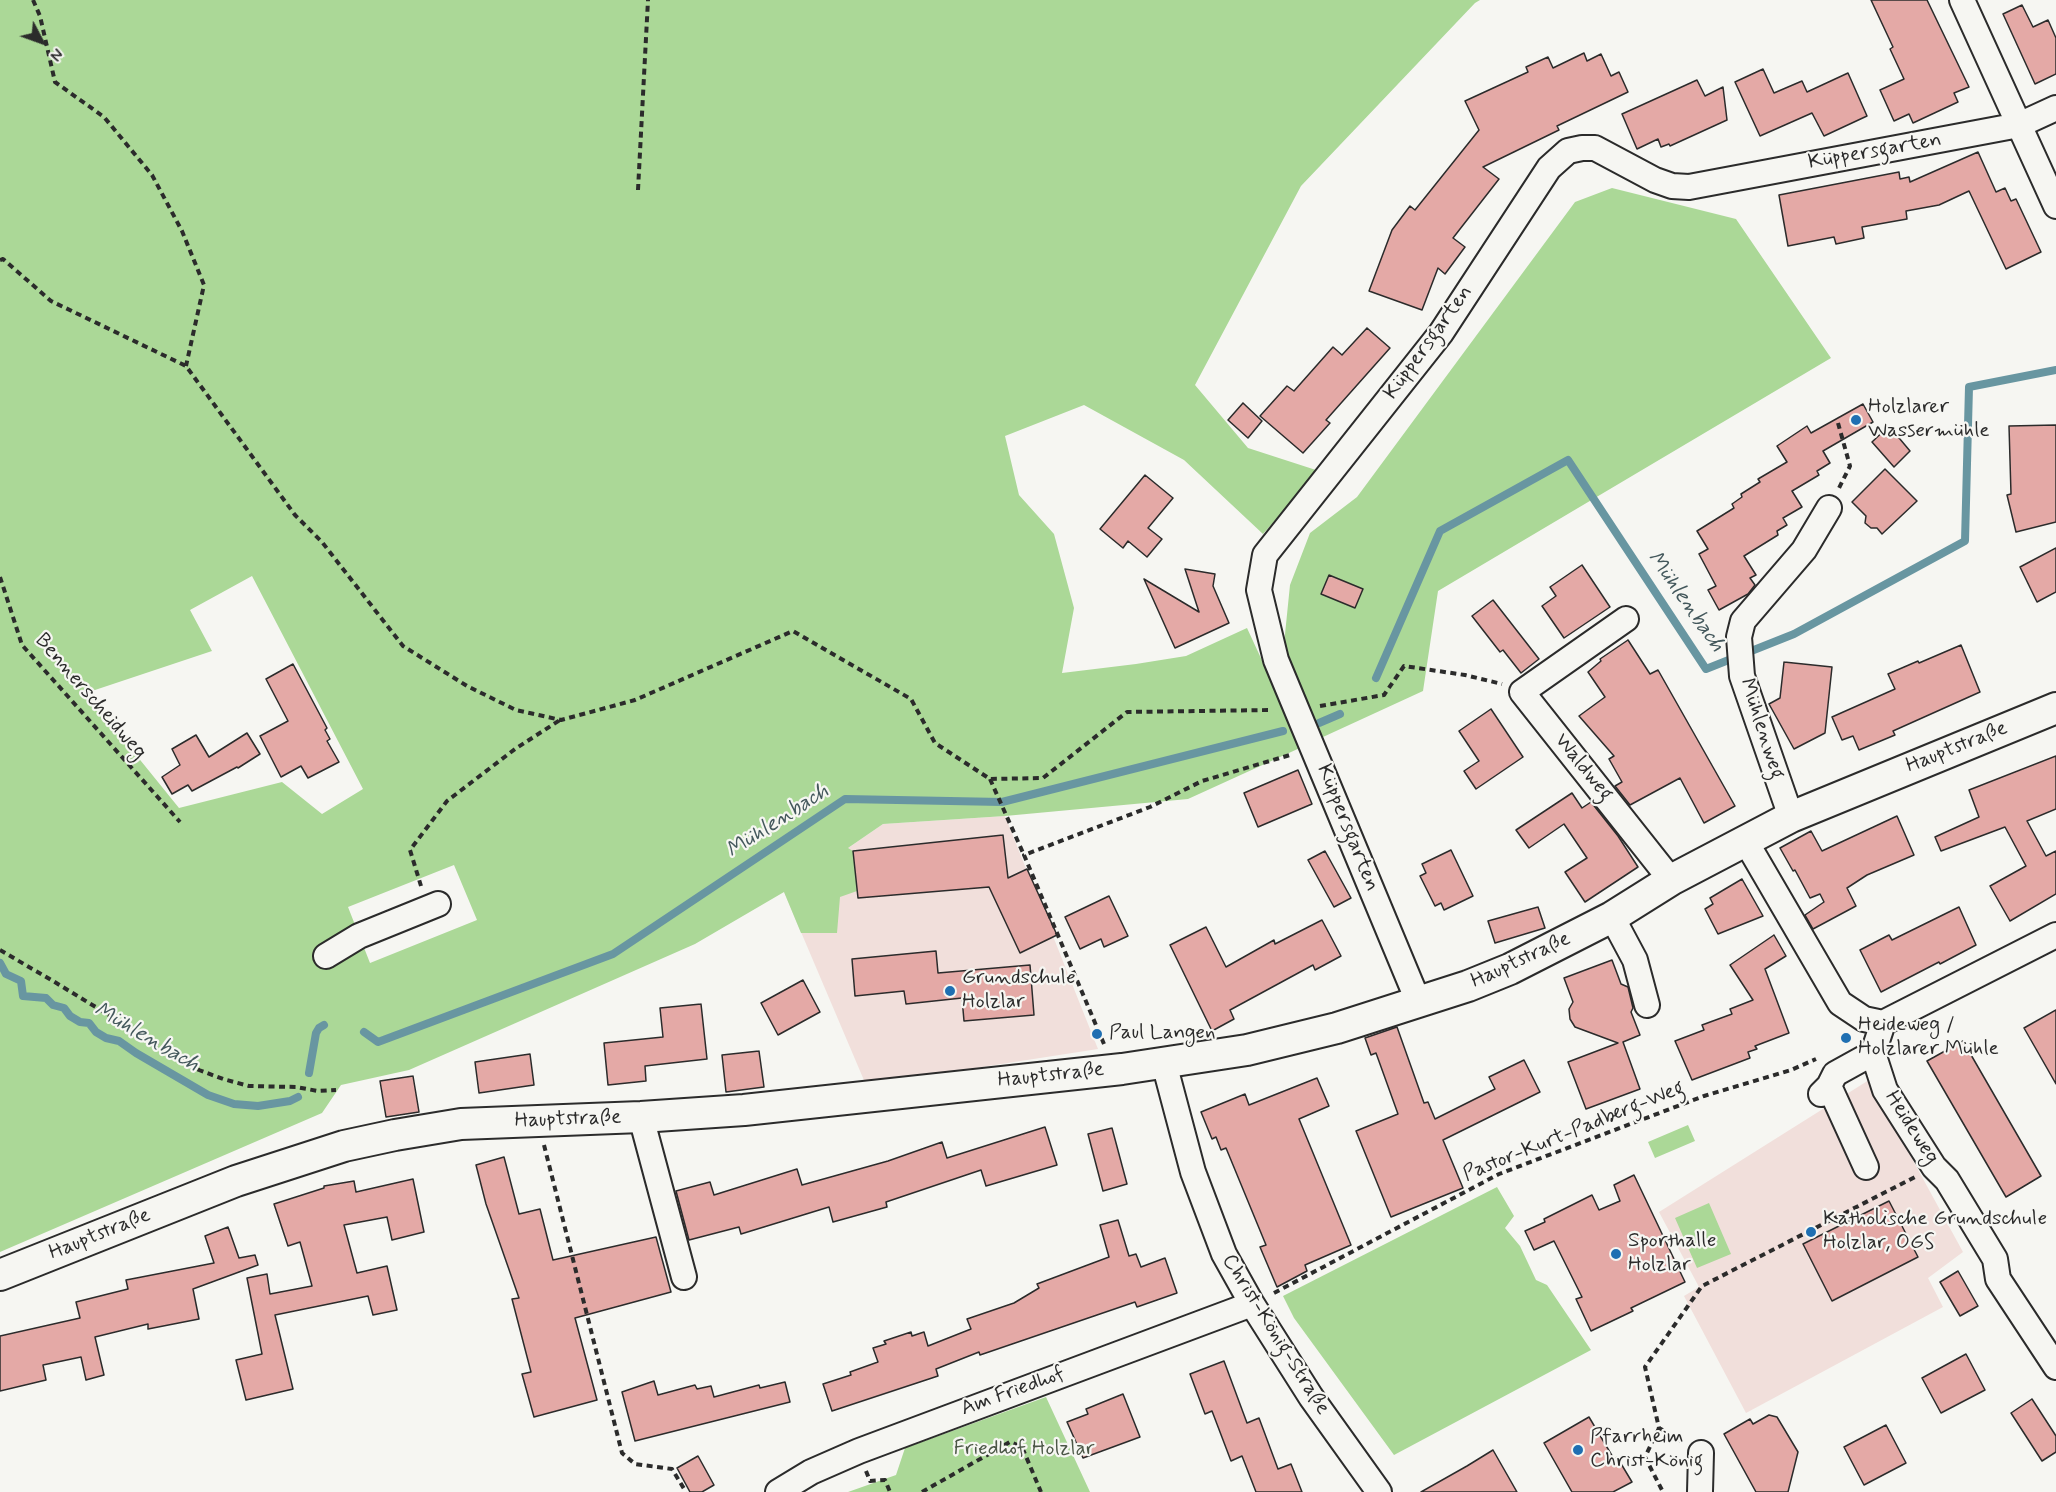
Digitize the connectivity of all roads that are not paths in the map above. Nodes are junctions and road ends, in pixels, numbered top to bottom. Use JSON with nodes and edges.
{"nodes":[{"id":1,"x":1962,"y":0,"type":"edge"},
{"id":2,"x":2056,"y":108,"type":"edge"},
{"id":3,"x":2019,"y":125,"type":"junction"},
{"id":4,"x":2056,"y":206,"type":"edge"},
{"id":5,"x":1829,"y":508,"type":"road end"},
{"id":6,"x":1626,"y":619,"type":"dead end"},
{"id":7,"x":2056,"y":708,"type":"edge"},
{"id":8,"x":1791,"y":817,"type":"junction"},
{"id":9,"x":1745,"y":840,"type":"junction"},
{"id":10,"x":1671,"y":880,"type":"junction"},
{"id":11,"x":433,"y":906,"type":"road end"},
{"id":12,"x":1612,"y":917,"type":"junction"},
{"id":13,"x":2056,"y":935,"type":"edge"},
{"id":14,"x":326,"y":956,"type":"dead end"},
{"id":15,"x":1418,"y":1001,"type":"junction"},
{"id":16,"x":1647,"y":1005,"type":"dead end"},
{"id":17,"x":1883,"y":1023,"type":"junction"},
{"id":18,"x":1873,"y":1053,"type":"junction"},
{"id":19,"x":1164,"y":1063,"type":"junction"},
{"id":20,"x":641,"y":1118,"type":"junction"},
{"id":21,"x":1866,"y":1167,"type":"dead end"},
{"id":22,"x":0,"y":1275,"type":"edge"},
{"id":23,"x":684,"y":1277,"type":"dead end"},
{"id":24,"x":1252,"y":1304,"type":"junction"},
{"id":25,"x":2056,"y":1367,"type":"edge"},
{"id":26,"x":1701,"y":1453,"type":"road end"},
{"id":27,"x":778,"y":1492,"type":"edge"},
{"id":28,"x":1379,"y":1492,"type":"edge"},
{"id":29,"x":1700,"y":1492,"type":"edge"}],
"edges":[{"from":1,"to":3,"type":"street"},
{"from":2,"to":3,"type":"street","name":"Küppersgarten"},
{"from":3,"to":4,"type":"street"},
{"from":3,"to":15,"type":"street","name":"Küppersgarten"},
{"from":5,"to":8,"type":"street","name":"Mühlenweg"},
{"from":6,"to":10,"type":"street","name":"Waldweg"},
{"from":7,"to":8,"type":"main road","name":"Hauptstraße"},
{"from":8,"to":9,"type":"main road","name":"Hauptstraße"},
{"from":9,"to":10,"type":"main road","name":"Hauptstraße"},
{"from":9,"to":17,"type":"street"},
{"from":10,"to":12,"type":"main road","name":"Hauptstraße"},
{"from":11,"to":14,"type":"street"},
{"from":12,"to":15,"type":"main road","name":"Hauptstraße"},
{"from":12,"to":16,"type":"street"},
{"from":13,"to":17,"type":"street"},
{"from":15,"to":19,"type":"main road","name":"Hauptstraße"},
{"from":17,"to":18,"type":"street"},
{"from":18,"to":21,"type":"street"},
{"from":18,"to":25,"type":"street","name":"Heideweg"},
{"from":19,"to":20,"type":"main road","name":"Hauptstraße"},
{"from":19,"to":24,"type":"street","name":"Christ-König-Straße"},
{"from":20,"to":22,"type":"main road","name":"Hauptstraße"},
{"from":20,"to":23,"type":"street"},
{"from":24,"to":27,"type":"street","name":"Am Friedhof"},
{"from":24,"to":28,"type":"street","name":"Christ-König-Straße"},
{"from":26,"to":29,"type":"street"}]}
